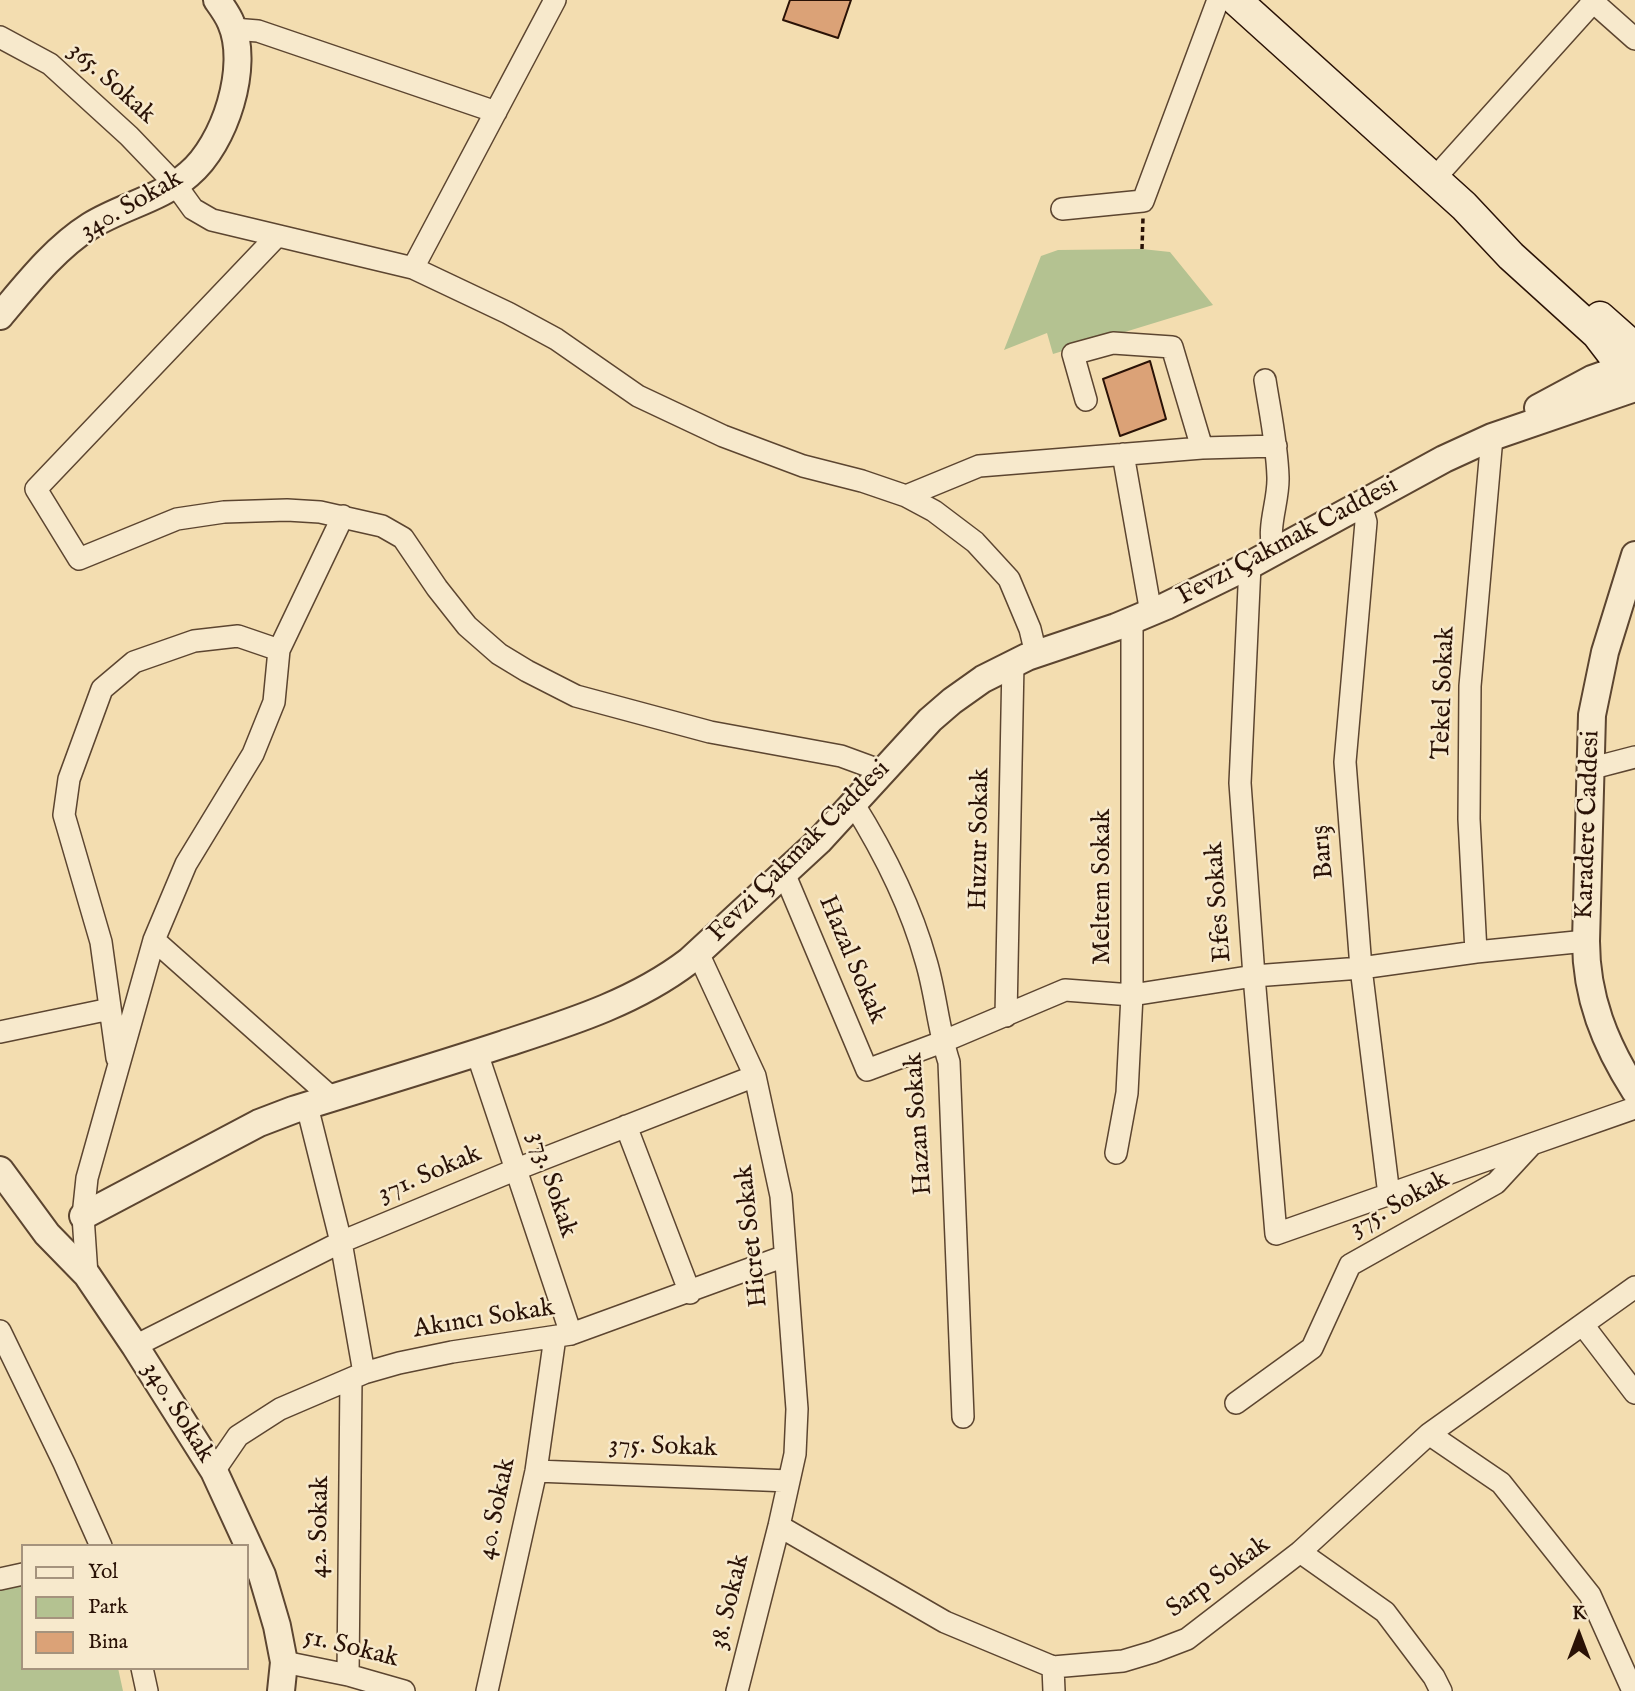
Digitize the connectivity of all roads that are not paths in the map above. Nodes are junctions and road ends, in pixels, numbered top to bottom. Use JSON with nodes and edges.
{"nodes":[{"id":1,"x":217,"y":0,"type":"edge"},
{"id":2,"x":555,"y":0,"type":"edge"},
{"id":3,"x":1217,"y":0,"type":"edge"},
{"id":4,"x":1236,"y":0,"type":"edge"},
{"id":5,"x":1593,"y":1,"type":"edge"},
{"id":6,"x":233,"y":29,"type":"junction"},
{"id":7,"x":0,"y":37,"type":"edge"},
{"id":8,"x":1635,"y":39,"type":"edge"},
{"id":9,"x":496,"y":112,"type":"junction"},
{"id":10,"x":1434,"y":179,"type":"junction"},
{"id":11,"x":174,"y":184,"type":"junction"},
{"id":12,"x":1062,"y":209,"type":"dead end"},
{"id":13,"x":277,"y":236,"type":"junction"},
{"id":14,"x":413,"y":268,"type":"junction"},
{"id":15,"x":0,"y":316,"type":"edge"},
{"id":16,"x":1633,"y":370,"type":"edge"},
{"id":17,"x":1265,"y":380,"type":"dead end"},
{"id":18,"x":1086,"y":400,"type":"dead end"},
{"id":19,"x":1492,"y":437,"type":"junction"},
{"id":20,"x":1276,"y":446,"type":"junction"},
{"id":21,"x":1202,"y":448,"type":"junction"},
{"id":22,"x":1123,"y":454,"type":"junction"},
{"id":23,"x":906,"y":496,"type":"junction"},
{"id":24,"x":1361,"y":505,"type":"junction"},
{"id":25,"x":343,"y":516,"type":"junction"},
{"id":26,"x":1274,"y":552,"type":"junction"},
{"id":27,"x":1635,"y":555,"type":"edge"},
{"id":28,"x":1251,"y":565,"type":"junction"},
{"id":29,"x":1141,"y":617,"type":"junction"},
{"id":30,"x":279,"y":650,"type":"junction"},
{"id":31,"x":1024,"y":658,"type":"junction"},
{"id":32,"x":1635,"y":757,"type":"edge"},
{"id":33,"x":1589,"y":769,"type":"junction"},
{"id":34,"x":882,"y":771,"type":"junction"},
{"id":35,"x":853,"y":803,"type":"junction"},
{"id":36,"x":784,"y":873,"type":"junction"},
{"id":37,"x":154,"y":940,"type":"junction"},
{"id":38,"x":1586,"y":941,"type":"junction"},
{"id":39,"x":1476,"y":952,"type":"junction"},
{"id":40,"x":698,"y":953,"type":"junction"},
{"id":41,"x":1362,"y":968,"type":"junction"},
{"id":42,"x":1254,"y":976,"type":"junction"},
{"id":43,"x":1132,"y":995,"type":"junction"},
{"id":44,"x":110,"y":1009,"type":"junction"},
{"id":45,"x":1006,"y":1016,"type":"junction"},
{"id":46,"x":0,"y":1032,"type":"edge"},
{"id":47,"x":942,"y":1042,"type":"junction"},
{"id":48,"x":477,"y":1053,"type":"junction"},
{"id":49,"x":118,"y":1067,"type":"junction"},
{"id":50,"x":755,"y":1076,"type":"junction"},
{"id":51,"x":1635,"y":1091,"type":"edge"},
{"id":52,"x":319,"y":1102,"type":"junction"},
{"id":53,"x":1635,"y":1108,"type":"edge"},
{"id":54,"x":626,"y":1126,"type":"junction"},
{"id":55,"x":1532,"y":1144,"type":"junction"},
{"id":56,"x":1116,"y":1153,"type":"dead end"},
{"id":57,"x":517,"y":1169,"type":"junction"},
{"id":58,"x":0,"y":1170,"type":"edge"},
{"id":59,"x":1389,"y":1195,"type":"junction"},
{"id":60,"x":83,"y":1216,"type":"junction"},
{"id":61,"x":341,"y":1242,"type":"junction"},
{"id":62,"x":785,"y":1256,"type":"junction"},
{"id":63,"x":87,"y":1275,"type":"junction"},
{"id":64,"x":1635,"y":1287,"type":"edge"},
{"id":65,"x":690,"y":1293,"type":"junction"},
{"id":66,"x":1583,"y":1325,"type":"junction"},
{"id":67,"x":0,"y":1331,"type":"edge"},
{"id":68,"x":563,"y":1336,"type":"junction"},
{"id":69,"x":135,"y":1346,"type":"junction"},
{"id":70,"x":358,"y":1376,"type":"junction"},
{"id":71,"x":1635,"y":1393,"type":"edge"},
{"id":72,"x":1236,"y":1403,"type":"dead end"},
{"id":73,"x":963,"y":1417,"type":"dead end"},
{"id":74,"x":1429,"y":1434,"type":"junction"},
{"id":75,"x":214,"y":1471,"type":"junction"},
{"id":76,"x":536,"y":1471,"type":"junction"},
{"id":77,"x":789,"y":1481,"type":"junction"},
{"id":78,"x":779,"y":1526,"type":"junction"},
{"id":79,"x":100,"y":1544,"type":"edge"},
{"id":80,"x":1300,"y":1552,"type":"junction"},
{"id":81,"x":21,"y":1574,"type":"edge"},
{"id":82,"x":0,"y":1578,"type":"edge"},
{"id":83,"x":284,"y":1662,"type":"junction"},
{"id":84,"x":1053,"y":1667,"type":"junction"},
{"id":85,"x":142,"y":1670,"type":"edge"},
{"id":86,"x":348,"y":1675,"type":"junction"},
{"id":87,"x":1632,"y":1679,"type":"edge"},
{"id":88,"x":147,"y":1691,"type":"edge"},
{"id":89,"x":281,"y":1691,"type":"edge"},
{"id":90,"x":404,"y":1691,"type":"edge"},
{"id":91,"x":487,"y":1691,"type":"edge"},
{"id":92,"x":737,"y":1691,"type":"edge"},
{"id":93,"x":1054,"y":1691,"type":"edge"},
{"id":94,"x":1441,"y":1691,"type":"edge"}],
"edges":[{"from":1,"to":6,"type":"street","name":"340. Sokak"},
{"from":2,"to":9,"type":"street"},
{"from":3,"to":12,"type":"street"},
{"from":4,"to":10,"type":"main road"},
{"from":5,"to":8,"type":"street"},
{"from":5,"to":10,"type":"street"},
{"from":6,"to":9,"type":"street"},
{"from":6,"to":11,"type":"street","name":"340. Sokak"},
{"from":7,"to":11,"type":"street","name":"365. Sokak"},
{"from":9,"to":14,"type":"street"},
{"from":10,"to":16,"type":"main road"},
{"from":11,"to":13,"type":"street","name":"365. Sokak"},
{"from":11,"to":15,"type":"street","name":"340. Sokak"},
{"from":13,"to":14,"type":"street","name":"365. Sokak"},
{"from":13,"to":25,"type":"street"},
{"from":14,"to":23,"type":"street","name":"Huzur Sokak"},
{"from":16,"to":19,"type":"street","name":"Fevzi Çakmak Caddesi"},
{"from":17,"to":20,"type":"street"},
{"from":18,"to":21,"type":"street"},
{"from":19,"to":24,"type":"street","name":"Fevzi Çakmak Caddesi"},
{"from":19,"to":39,"type":"street","name":"Tekel Sokak"},
{"from":20,"to":21,"type":"street"},
{"from":20,"to":26,"type":"street"},
{"from":21,"to":22,"type":"street"},
{"from":22,"to":23,"type":"street"},
{"from":22,"to":29,"type":"street","name":"Meltem Sokak"},
{"from":23,"to":31,"type":"street","name":"Huzur Sokak"},
{"from":24,"to":26,"type":"street","name":"Fevzi Çakmak Caddesi"},
{"from":24,"to":41,"type":"street","name":"Barış"},
{"from":25,"to":30,"type":"street"},
{"from":25,"to":34,"type":"street"},
{"from":26,"to":28,"type":"street","name":"Fevzi Çakmak Caddesi"},
{"from":27,"to":33,"type":"street","name":"Karadere Caddesi"},
{"from":28,"to":29,"type":"street","name":"Fevzi Çakmak Caddesi"},
{"from":28,"to":42,"type":"street","name":"Efes Sokak"},
{"from":29,"to":31,"type":"street","name":"Fevzi Çakmak Caddesi"},
{"from":29,"to":43,"type":"street","name":"Meltem Sokak"},
{"from":30,"to":37,"type":"street"},
{"from":30,"to":44,"type":"street"},
{"from":31,"to":34,"type":"street","name":"Fevzi Çakmak Caddesi"},
{"from":31,"to":45,"type":"street","name":"Huzur Sokak"},
{"from":32,"to":33,"type":"street"},
{"from":33,"to":38,"type":"street","name":"Karadere Caddesi"},
{"from":34,"to":35,"type":"street","name":"Fevzi Çakmak Caddesi"},
{"from":35,"to":36,"type":"street","name":"Fevzi Çakmak Caddesi"},
{"from":35,"to":47,"type":"street","name":"Hazan Sokak"},
{"from":36,"to":40,"type":"street","name":"Fevzi Çakmak Caddesi"},
{"from":36,"to":47,"type":"street","name":"Hazal Sokak"},
{"from":37,"to":49,"type":"street"},
{"from":37,"to":52,"type":"street"},
{"from":38,"to":39,"type":"street"},
{"from":38,"to":51,"type":"street","name":"Karadere Caddesi"},
{"from":39,"to":41,"type":"street"},
{"from":40,"to":48,"type":"street","name":"Fevzi Çakmak Caddesi"},
{"from":40,"to":50,"type":"street","name":"Hicret Sokak"},
{"from":41,"to":42,"type":"street"},
{"from":41,"to":59,"type":"street","name":"Barış"},
{"from":42,"to":43,"type":"street"},
{"from":42,"to":59,"type":"street","name":"Efes Sokak"},
{"from":43,"to":45,"type":"street"},
{"from":43,"to":56,"type":"street","name":"Meltem Sokak"},
{"from":44,"to":46,"type":"street"},
{"from":44,"to":49,"type":"street"},
{"from":45,"to":47,"type":"street"},
{"from":47,"to":73,"type":"street","name":"Hazan Sokak"},
{"from":48,"to":52,"type":"street","name":"Fevzi Çakmak Caddesi"},
{"from":48,"to":57,"type":"street","name":"373. Sokak"},
{"from":49,"to":60,"type":"street"},
{"from":50,"to":54,"type":"street","name":"371. Sokak"},
{"from":50,"to":62,"type":"street","name":"Hicret Sokak"},
{"from":52,"to":60,"type":"street","name":"Fevzi Çakmak Caddesi"},
{"from":52,"to":61,"type":"street","name":"42. Sokak"},
{"from":53,"to":55,"type":"street","name":"375. Sokak"},
{"from":54,"to":57,"type":"street","name":"371. Sokak"},
{"from":54,"to":65,"type":"street"},
{"from":55,"to":59,"type":"street"},
{"from":55,"to":72,"type":"street","name":"375. Sokak"},
{"from":57,"to":61,"type":"street","name":"371. Sokak"},
{"from":57,"to":68,"type":"street","name":"373. Sokak"},
{"from":58,"to":63,"type":"street","name":"340. Sokak"},
{"from":60,"to":63,"type":"street"},
{"from":61,"to":69,"type":"street","name":"371. Sokak"},
{"from":61,"to":70,"type":"street","name":"42. Sokak"},
{"from":62,"to":65,"type":"street","name":"Akıncı Sokak"},
{"from":62,"to":77,"type":"street","name":"Hicret Sokak"},
{"from":63,"to":69,"type":"street","name":"340. Sokak"},
{"from":64,"to":66,"type":"street","name":"Sarp Sokak"},
{"from":65,"to":68,"type":"street","name":"Akıncı Sokak"},
{"from":66,"to":71,"type":"street"},
{"from":66,"to":74,"type":"street","name":"Sarp Sokak"},
{"from":67,"to":79,"type":"street"},
{"from":68,"to":70,"type":"street","name":"Akıncı Sokak"},
{"from":68,"to":76,"type":"street","name":"40. Sokak"},
{"from":69,"to":75,"type":"street","name":"340. Sokak"},
{"from":70,"to":75,"type":"street","name":"Akıncı Sokak"},
{"from":70,"to":86,"type":"street","name":"42. Sokak"},
{"from":74,"to":80,"type":"street","name":"Sarp Sokak"},
{"from":74,"to":87,"type":"street"},
{"from":75,"to":83,"type":"street","name":"340. Sokak"},
{"from":76,"to":77,"type":"street","name":"375. Sokak"},
{"from":76,"to":91,"type":"street","name":"40. Sokak"},
{"from":77,"to":78,"type":"street","name":"Hicret Sokak"},
{"from":78,"to":84,"type":"street","name":"Sarp Sokak"},
{"from":78,"to":92,"type":"street","name":"38. Sokak"},
{"from":80,"to":84,"type":"street","name":"Sarp Sokak"},
{"from":80,"to":94,"type":"street"},
{"from":81,"to":82,"type":"street"},
{"from":83,"to":86,"type":"street","name":"51. Sokak"},
{"from":83,"to":89,"type":"street","name":"340. Sokak"},
{"from":84,"to":93,"type":"street"},
{"from":85,"to":88,"type":"street"},
{"from":86,"to":90,"type":"street","name":"51. Sokak"}]}
